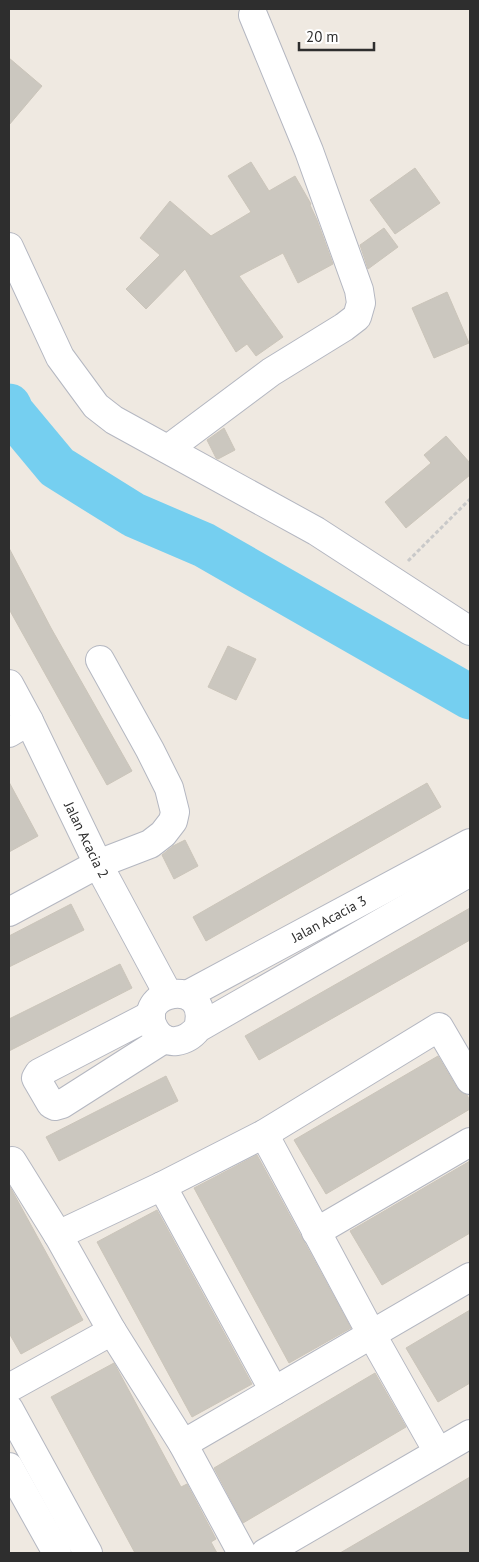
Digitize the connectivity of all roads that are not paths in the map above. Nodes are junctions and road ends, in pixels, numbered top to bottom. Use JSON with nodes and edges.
{"nodes":[{"id":1,"x":253,"y":15,"type":"dead end"},
{"id":2,"x":9,"y":247,"type":"edge"},
{"id":3,"x":168,"y":450,"type":"junction"},
{"id":4,"x":470,"y":631,"type":"edge"},
{"id":5,"x":100,"y":660,"type":"dead end"},
{"id":6,"x":9,"y":684,"type":"edge"},
{"id":7,"x":19,"y":727,"type":"edge"},
{"id":8,"x":470,"y":843,"type":"edge"},
{"id":9,"x":98,"y":864,"type":"junction"},
{"id":10,"x":470,"y":872,"type":"edge"},
{"id":11,"x":9,"y":912,"type":"edge"},
{"id":12,"x":178,"y":995,"type":"junction"},
{"id":13,"x":151,"y":1015,"type":"junction"},
{"id":14,"x":198,"y":1028,"type":"junction"},
{"id":15,"x":164,"y":1039,"type":"junction"},
{"id":16,"x":470,"y":1080,"type":"edge"},
{"id":17,"x":264,"y":1134,"type":"junction"},
{"id":18,"x":470,"y":1142,"type":"edge"},
{"id":19,"x":12,"y":1161,"type":"dead end"},
{"id":20,"x":162,"y":1186,"type":"junction"},
{"id":21,"x":316,"y":1232,"type":"junction"},
{"id":22,"x":58,"y":1235,"type":"junction"},
{"id":23,"x":470,"y":1277,"type":"edge"},
{"id":24,"x":112,"y":1331,"type":"junction"},
{"id":25,"x":372,"y":1335,"type":"junction"},
{"id":26,"x":9,"y":1388,"type":"edge"},
{"id":27,"x":274,"y":1392,"type":"junction"},
{"id":28,"x":9,"y":1409,"type":"edge"},
{"id":29,"x":470,"y":1434,"type":"edge"},
{"id":30,"x":184,"y":1444,"type":"junction"},
{"id":31,"x":438,"y":1452,"type":"junction"},
{"id":32,"x":9,"y":1467,"type":"edge"},
{"id":33,"x":57,"y":1553,"type":"edge"},
{"id":34,"x":88,"y":1553,"type":"edge"},
{"id":35,"x":242,"y":1553,"type":"edge"},
{"id":36,"x":265,"y":1553,"type":"edge"}],
"edges":[{"from":1,"to":3,"type":"street"},
{"from":2,"to":3,"type":"street"},
{"from":3,"to":4,"type":"street"},
{"from":5,"to":9,"type":"street"},
{"from":6,"to":7,"type":"street","name":"Jalan Acacia 2"},
{"from":7,"to":9,"type":"street","name":"Jalan Acacia 2"},
{"from":8,"to":12,"type":"street","name":"Jalan Acacia 3"},
{"from":9,"to":11,"type":"street"},
{"from":9,"to":12,"type":"street","name":"Jalan Acacia 2"},
{"from":10,"to":14,"type":"street","name":"Jalan Acacia 3"},
{"from":12,"to":13,"type":"street"},
{"from":12,"to":14,"type":"street"},
{"from":13,"to":15,"type":"street"},
{"from":13,"to":15,"type":"street"},
{"from":14,"to":15,"type":"street"},
{"from":16,"to":17,"type":"street"},
{"from":17,"to":20,"type":"street"},
{"from":17,"to":21,"type":"street"},
{"from":18,"to":21,"type":"street"},
{"from":19,"to":22,"type":"street"},
{"from":20,"to":22,"type":"street"},
{"from":20,"to":27,"type":"street"},
{"from":21,"to":25,"type":"street"},
{"from":22,"to":24,"type":"street"},
{"from":23,"to":25,"type":"street"},
{"from":24,"to":26,"type":"street"},
{"from":24,"to":30,"type":"street"},
{"from":25,"to":27,"type":"street"},
{"from":25,"to":31,"type":"street"},
{"from":27,"to":30,"type":"street"},
{"from":28,"to":34,"type":"street"},
{"from":29,"to":31,"type":"street"},
{"from":30,"to":35,"type":"street"},
{"from":31,"to":36,"type":"street"},
{"from":32,"to":33,"type":"street"}]}
